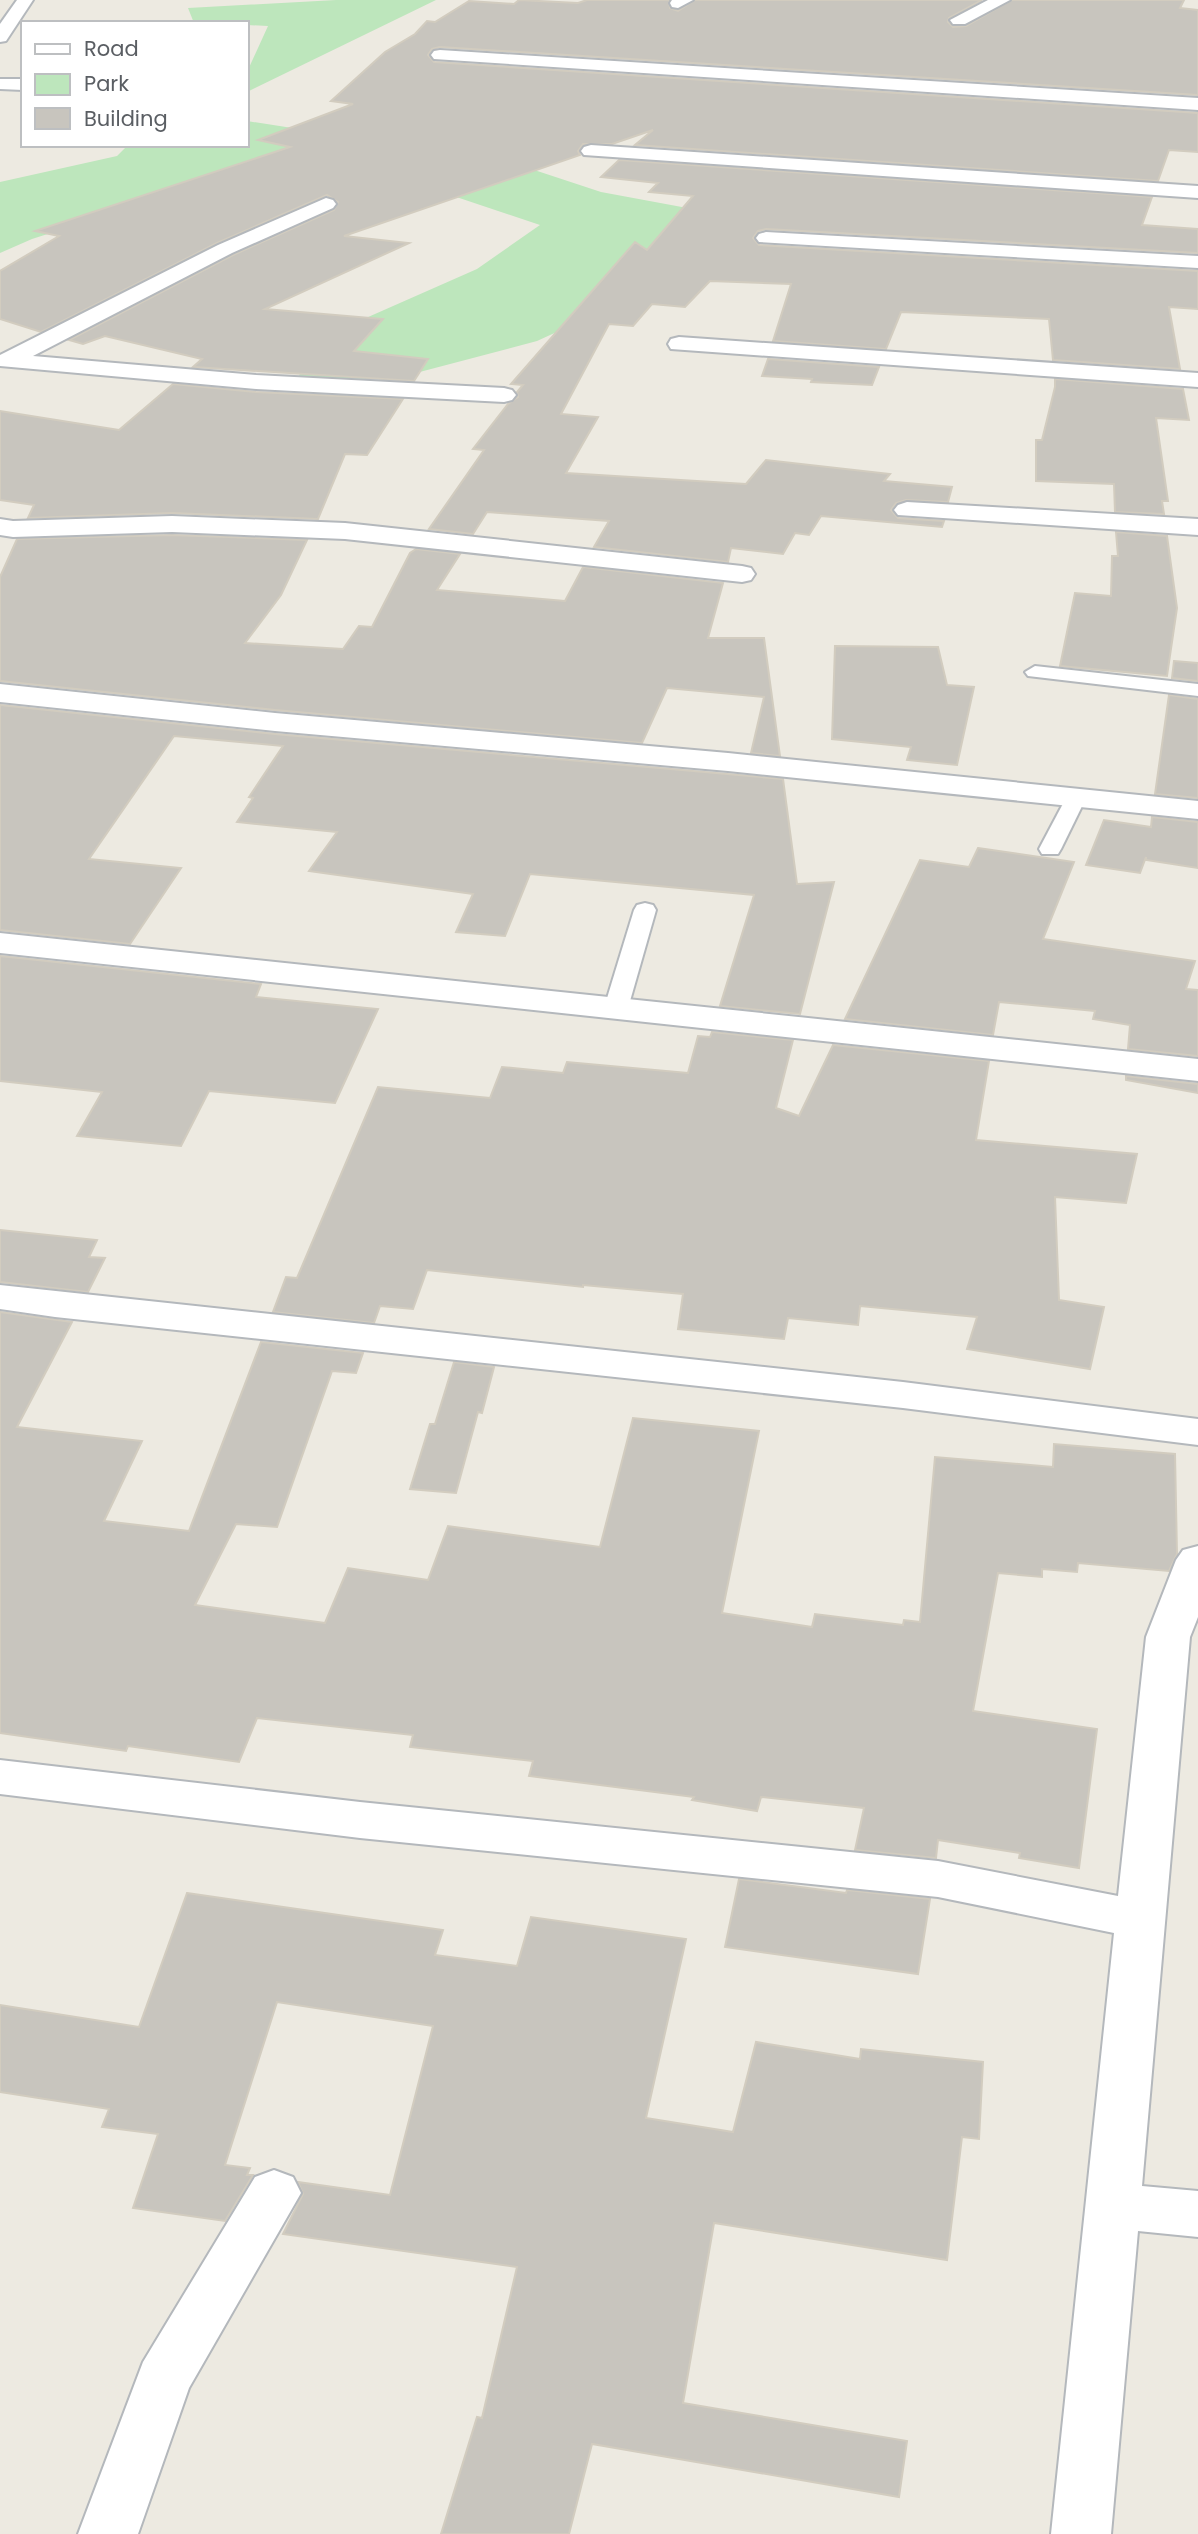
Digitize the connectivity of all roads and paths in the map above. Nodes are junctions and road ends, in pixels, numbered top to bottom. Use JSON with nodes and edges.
{"nodes":[{"id":1,"x":1002,"y":0,"type":"edge"},
{"id":2,"x":14,"y":8,"type":"edge"},
{"id":3,"x":959,"y":20,"type":"dead end"},
{"id":4,"x":0,"y":37,"type":"edge"},
{"id":5,"x":440,"y":55,"type":"dead end"},
{"id":6,"x":0,"y":84,"type":"edge"},
{"id":7,"x":21,"y":85,"type":"edge"},
{"id":8,"x":1198,"y":104,"type":"edge"},
{"id":9,"x":591,"y":150,"type":"dead end"},
{"id":10,"x":1198,"y":192,"type":"edge"},
{"id":11,"x":326,"y":204,"type":"dead end"},
{"id":12,"x":766,"y":238,"type":"dead end"},
{"id":13,"x":1198,"y":262,"type":"edge"},
{"id":14,"x":679,"y":344,"type":"dead end"},
{"id":15,"x":4,"y":361,"type":"edge"},
{"id":16,"x":1198,"y":380,"type":"edge"},
{"id":17,"x":504,"y":395,"type":"dead end"},
{"id":18,"x":908,"y":510,"type":"dead end"},
{"id":19,"x":1198,"y":527,"type":"edge"},
{"id":20,"x":4,"y":534,"type":"edge"},
{"id":21,"x":742,"y":574,"type":"dead end"},
{"id":22,"x":1035,"y":672,"type":"dead end"},
{"id":23,"x":1198,"y":690,"type":"edge"},
{"id":24,"x":0,"y":692,"type":"edge"},
{"id":25,"x":1076,"y":797,"type":"junction"},
{"id":26,"x":1198,"y":810,"type":"edge"},
{"id":27,"x":1049,"y":849,"type":"dead end"},
{"id":28,"x":645,"y":910,"type":"dead end"},
{"id":29,"x":0,"y":943,"type":"edge"},
{"id":30,"x":615,"y":1008,"type":"junction"},
{"id":31,"x":1198,"y":1070,"type":"edge"},
{"id":32,"x":0,"y":1297,"type":"edge"},
{"id":33,"x":1198,"y":1432,"type":"edge"},
{"id":34,"x":1198,"y":1560,"type":"edge"},
{"id":35,"x":0,"y":1777,"type":"edge"},
{"id":36,"x":1139,"y":1919,"type":"junction"},
{"id":37,"x":274,"y":2193,"type":"dead end"},
{"id":38,"x":1112,"y":2206,"type":"junction"},
{"id":39,"x":1198,"y":2214,"type":"edge"},
{"id":40,"x":108,"y":2534,"type":"edge"},
{"id":41,"x":1082,"y":2534,"type":"edge"}],
"edges":[{"from":1,"to":3,"type":"street"},
{"from":2,"to":4,"type":"street"},
{"from":5,"to":8,"type":"street"},
{"from":6,"to":7,"type":"street"},
{"from":9,"to":10,"type":"street"},
{"from":11,"to":15,"type":"street"},
{"from":12,"to":13,"type":"street"},
{"from":14,"to":16,"type":"street"},
{"from":15,"to":17,"type":"street"},
{"from":18,"to":19,"type":"street"},
{"from":20,"to":21,"type":"street"},
{"from":22,"to":23,"type":"lane"},
{"from":24,"to":25,"type":"street"},
{"from":25,"to":26,"type":"street"},
{"from":25,"to":27,"type":"lane"},
{"from":28,"to":30,"type":"lane"},
{"from":29,"to":30,"type":"street"},
{"from":30,"to":31,"type":"street"},
{"from":32,"to":33,"type":"street"},
{"from":34,"to":36,"type":"street"},
{"from":35,"to":36,"type":"street"},
{"from":36,"to":38,"type":"street"},
{"from":37,"to":40,"type":"street"},
{"from":38,"to":39,"type":"street"},
{"from":38,"to":41,"type":"street"}]}
